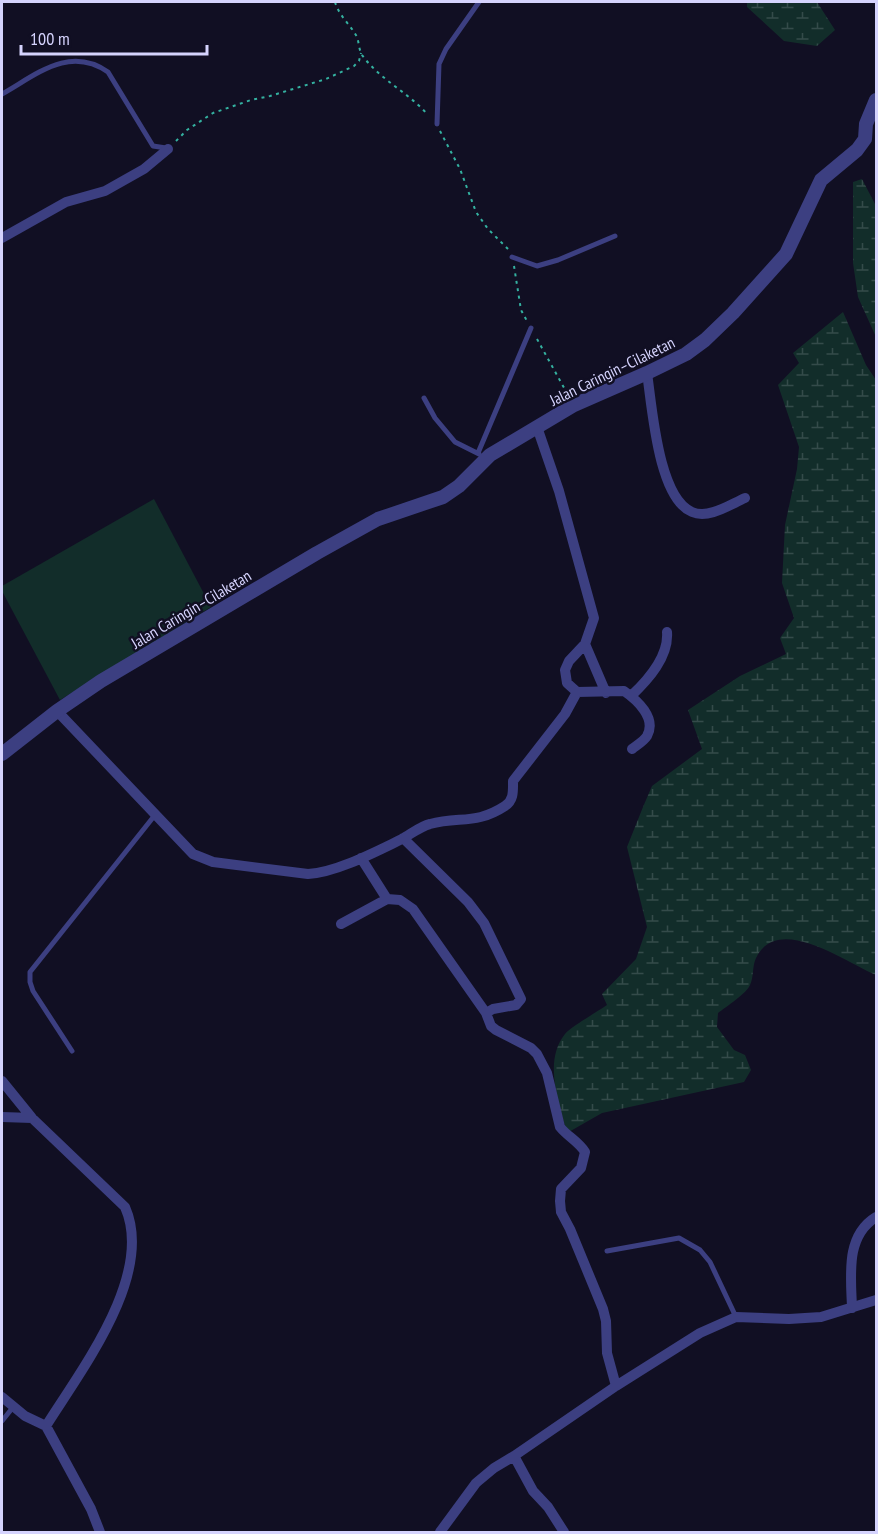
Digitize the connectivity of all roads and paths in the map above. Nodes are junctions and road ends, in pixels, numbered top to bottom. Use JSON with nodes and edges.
{"nodes":[{"id":1,"x":335,"y":2,"type":"edge"},
{"id":2,"x":479,"y":2,"type":"edge"},
{"id":3,"x":361,"y":53,"type":"junction"},
{"id":4,"x":2,"y":94,"type":"edge"},
{"id":5,"x":876,"y":100,"type":"edge"},
{"id":6,"x":437,"y":124,"type":"junction"},
{"id":7,"x":168,"y":149,"type":"junction"},
{"id":8,"x":615,"y":236,"type":"dead end"},
{"id":9,"x":2,"y":238,"type":"edge"},
{"id":10,"x":512,"y":257,"type":"junction"},
{"id":11,"x":531,"y":328,"type":"junction"},
{"id":12,"x":647,"y":373,"type":"junction"},
{"id":13,"x":424,"y":398,"type":"dead end"},
{"id":14,"x":574,"y":405,"type":"junction"},
{"id":15,"x":537,"y":427,"type":"junction"},
{"id":16,"x":480,"y":457,"type":"junction"},
{"id":17,"x":744,"y":498,"type":"dead end"},
{"id":18,"x":667,"y":632,"type":"dead end"},
{"id":19,"x":585,"y":644,"type":"junction"},
{"id":20,"x":577,"y":692,"type":"junction"},
{"id":21,"x":606,"y":693,"type":"junction"},
{"id":22,"x":631,"y":696,"type":"junction"},
{"id":23,"x":57,"y":711,"type":"junction"},
{"id":24,"x":632,"y":749,"type":"dead end"},
{"id":25,"x":2,"y":754,"type":"edge"},
{"id":26,"x":155,"y":815,"type":"junction"},
{"id":27,"x":403,"y":838,"type":"junction"},
{"id":28,"x":361,"y":858,"type":"junction"},
{"id":29,"x":387,"y":899,"type":"junction"},
{"id":30,"x":341,"y":924,"type":"dead end"},
{"id":31,"x":486,"y":1013,"type":"junction"},
{"id":32,"x":72,"y":1051,"type":"dead end"},
{"id":33,"x":2,"y":1081,"type":"edge"},
{"id":34,"x":2,"y":1117,"type":"edge"},
{"id":35,"x":32,"y":1118,"type":"junction"},
{"id":36,"x":876,"y":1217,"type":"edge"},
{"id":37,"x":607,"y":1251,"type":"dead end"},
{"id":38,"x":876,"y":1300,"type":"edge"},
{"id":39,"x":852,"y":1308,"type":"junction"},
{"id":40,"x":736,"y":1317,"type":"junction"},
{"id":41,"x":616,"y":1386,"type":"junction"},
{"id":42,"x":2,"y":1397,"type":"edge"},
{"id":43,"x":14,"y":1406,"type":"junction"},
{"id":44,"x":2,"y":1421,"type":"edge"},
{"id":45,"x":46,"y":1426,"type":"junction"},
{"id":46,"x":514,"y":1456,"type":"junction"},
{"id":47,"x":100,"y":1533,"type":"edge"},
{"id":48,"x":440,"y":1533,"type":"edge"},
{"id":49,"x":564,"y":1533,"type":"edge"}],
"edges":[{"from":1,"to":3,"type":"path"},
{"from":2,"to":6,"type":"lane"},
{"from":3,"to":6,"type":"path"},
{"from":3,"to":7,"type":"path"},
{"from":4,"to":7,"type":"lane"},
{"from":5,"to":12,"type":"street","name":"Jalan Caringin–Cilaketan"},
{"from":6,"to":10,"type":"path"},
{"from":7,"to":9,"type":"street"},
{"from":8,"to":10,"type":"lane"},
{"from":10,"to":11,"type":"path"},
{"from":11,"to":14,"type":"path"},
{"from":11,"to":16,"type":"lane"},
{"from":12,"to":14,"type":"street","name":"Jalan Caringin–Cilaketan"},
{"from":12,"to":17,"type":"street"},
{"from":13,"to":16,"type":"lane"},
{"from":14,"to":15,"type":"street","name":"Jalan Caringin–Cilaketan"},
{"from":15,"to":16,"type":"street","name":"Jalan Caringin–Cilaketan"},
{"from":15,"to":19,"type":"street"},
{"from":16,"to":23,"type":"street","name":"Jalan Caringin–Cilaketan"},
{"from":18,"to":22,"type":"street"},
{"from":19,"to":20,"type":"street"},
{"from":19,"to":21,"type":"street"},
{"from":20,"to":21,"type":"street"},
{"from":20,"to":27,"type":"street"},
{"from":21,"to":22,"type":"street"},
{"from":22,"to":24,"type":"street"},
{"from":23,"to":25,"type":"street","name":"Jalan Caringin–Cilaketan"},
{"from":23,"to":26,"type":"street"},
{"from":26,"to":28,"type":"street"},
{"from":26,"to":32,"type":"lane"},
{"from":27,"to":28,"type":"street"},
{"from":27,"to":31,"type":"street"},
{"from":28,"to":29,"type":"street"},
{"from":29,"to":30,"type":"street"},
{"from":29,"to":31,"type":"street"},
{"from":31,"to":41,"type":"street"},
{"from":33,"to":35,"type":"street"},
{"from":34,"to":35,"type":"street"},
{"from":35,"to":45,"type":"street"},
{"from":36,"to":39,"type":"street"},
{"from":37,"to":40,"type":"lane"},
{"from":38,"to":39,"type":"street"},
{"from":39,"to":40,"type":"street"},
{"from":40,"to":41,"type":"street"},
{"from":41,"to":46,"type":"street"},
{"from":42,"to":43,"type":"street"},
{"from":43,"to":44,"type":"lane"},
{"from":43,"to":45,"type":"street"},
{"from":45,"to":47,"type":"street"},
{"from":46,"to":48,"type":"street"},
{"from":46,"to":49,"type":"street"}]}
